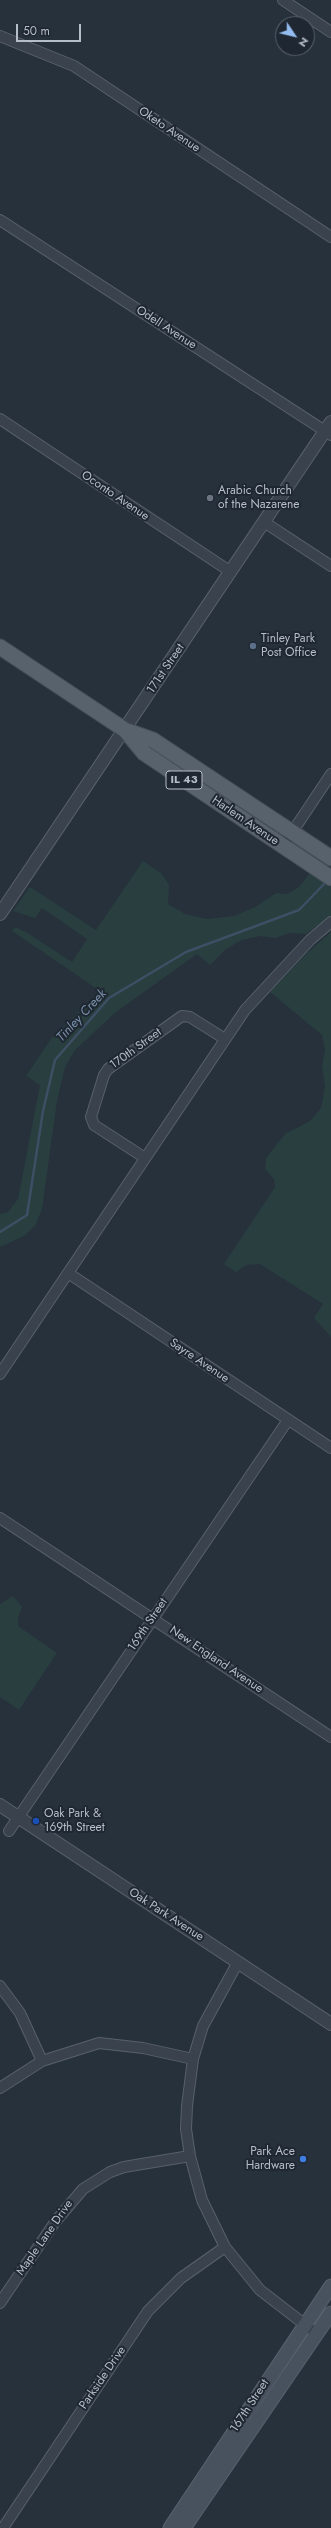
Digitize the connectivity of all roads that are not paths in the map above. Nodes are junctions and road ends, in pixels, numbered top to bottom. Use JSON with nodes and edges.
{"nodes":[{"id":1,"x":283,"y":0,"type":"edge"},
{"id":2,"x":331,"y":32,"type":"edge"},
{"id":3,"x":0,"y":36,"type":"edge"},
{"id":4,"x":0,"y":220,"type":"edge"},
{"id":5,"x":331,"y":237,"type":"edge"},
{"id":6,"x":0,"y":419,"type":"edge"},
{"id":7,"x":329,"y":430,"type":"edge"},
{"id":8,"x":264,"y":522,"type":"junction"},
{"id":9,"x":331,"y":566,"type":"edge"},
{"id":10,"x":231,"y":572,"type":"junction"},
{"id":11,"x":0,"y":647,"type":"edge"},
{"id":12,"x":125,"y":730,"type":"junction"},
{"id":13,"x":331,"y":774,"type":"edge"},
{"id":14,"x":292,"y":832,"type":"junction"},
{"id":15,"x":283,"y":846,"type":"junction"},
{"id":16,"x":331,"y":858,"type":"edge"},
{"id":17,"x":328,"y":876,"type":"edge"},
{"id":18,"x":0,"y":914,"type":"edge"},
{"id":19,"x":331,"y":922,"type":"edge"},
{"id":20,"x":225,"y":1039,"type":"junction"},
{"id":21,"x":145,"y":1158,"type":"junction"},
{"id":22,"x":68,"y":1273,"type":"junction"},
{"id":23,"x":0,"y":1374,"type":"edge"},
{"id":24,"x":288,"y":1420,"type":"junction"},
{"id":25,"x":331,"y":1448,"type":"edge"},
{"id":26,"x":0,"y":1518,"type":"edge"},
{"id":27,"x":153,"y":1619,"type":"junction"},
{"id":28,"x":331,"y":1737,"type":"edge"},
{"id":29,"x":0,"y":1805,"type":"edge"},
{"id":30,"x":18,"y":1817,"type":"junction"},
{"id":31,"x":9,"y":1831,"type":"dead end"},
{"id":32,"x":238,"y":1962,"type":"junction"},
{"id":33,"x":0,"y":1986,"type":"edge"},
{"id":34,"x":331,"y":2024,"type":"edge"},
{"id":35,"x":193,"y":2059,"type":"junction"},
{"id":36,"x":42,"y":2061,"type":"junction"},
{"id":37,"x":0,"y":2088,"type":"edge"},
{"id":38,"x":190,"y":2156,"type":"junction"},
{"id":39,"x":225,"y":2247,"type":"junction"},
{"id":40,"x":331,"y":2286,"type":"edge"},
{"id":41,"x":0,"y":2303,"type":"edge"},
{"id":42,"x":331,"y":2312,"type":"edge"},
{"id":43,"x":304,"y":2325,"type":"junction"},
{"id":44,"x":317,"y":2334,"type":"junction"},
{"id":45,"x":3,"y":2528,"type":"edge"},
{"id":46,"x":170,"y":2528,"type":"edge"},
{"id":47,"x":184,"y":2528,"type":"edge"}],
"edges":[{"from":1,"to":2,"type":"street"},
{"from":3,"to":5,"type":"street","name":"Oketo Avenue"},
{"from":4,"to":7,"type":"street","name":"Odell Avenue"},
{"from":6,"to":10,"type":"street","name":"Oconto Avenue"},
{"from":7,"to":8,"type":"street","name":"171st Street"},
{"from":8,"to":9,"type":"street"},
{"from":8,"to":10,"type":"street","name":"171st Street"},
{"from":10,"to":12,"type":"street","name":"171st Street"},
{"from":11,"to":12,"type":"main road","name":"Harlem Avenue","number":"IL 43"},
{"from":12,"to":14,"type":"main road","name":"Harlem Avenue","number":"IL 43"},
{"from":12,"to":15,"type":"main road","name":"Harlem Avenue","number":"IL 43"},
{"from":12,"to":18,"type":"street","name":"171st Street"},
{"from":13,"to":14,"type":"street"},
{"from":14,"to":15,"type":"street"},
{"from":14,"to":16,"type":"main road","name":"Harlem Avenue","number":"IL 43"},
{"from":15,"to":17,"type":"main road","name":"Harlem Avenue","number":"IL 43"},
{"from":19,"to":20,"type":"street"},
{"from":20,"to":21,"type":"street"},
{"from":20,"to":21,"type":"street","name":"170th Street"},
{"from":21,"to":22,"type":"street"},
{"from":22,"to":23,"type":"street"},
{"from":22,"to":24,"type":"street","name":"Sayre Avenue"},
{"from":24,"to":25,"type":"street","name":"Sayre Avenue"},
{"from":24,"to":27,"type":"street","name":"169th Street"},
{"from":26,"to":27,"type":"street","name":"New England Avenue"},
{"from":27,"to":28,"type":"street","name":"New England Avenue"},
{"from":27,"to":30,"type":"street","name":"169th Street"},
{"from":29,"to":30,"type":"street","name":"Oak Park Avenue"},
{"from":30,"to":31,"type":"street","name":"169th Street"},
{"from":30,"to":32,"type":"street","name":"Oak Park Avenue"},
{"from":32,"to":34,"type":"street","name":"Oak Park Avenue"},
{"from":32,"to":35,"type":"street"},
{"from":33,"to":36,"type":"street"},
{"from":35,"to":36,"type":"street"},
{"from":35,"to":38,"type":"street"},
{"from":36,"to":37,"type":"street"},
{"from":38,"to":39,"type":"street"},
{"from":38,"to":41,"type":"street","name":"Maple Lane Drive"},
{"from":39,"to":43,"type":"street"},
{"from":39,"to":45,"type":"street","name":"Parkside Drive"},
{"from":40,"to":43,"type":"main road","name":"167th Street"},
{"from":42,"to":44,"type":"main road","name":"167th Street"},
{"from":43,"to":44,"type":"street"},
{"from":43,"to":46,"type":"main road","name":"167th Street"},
{"from":44,"to":47,"type":"main road","name":"167th Street"}]}
